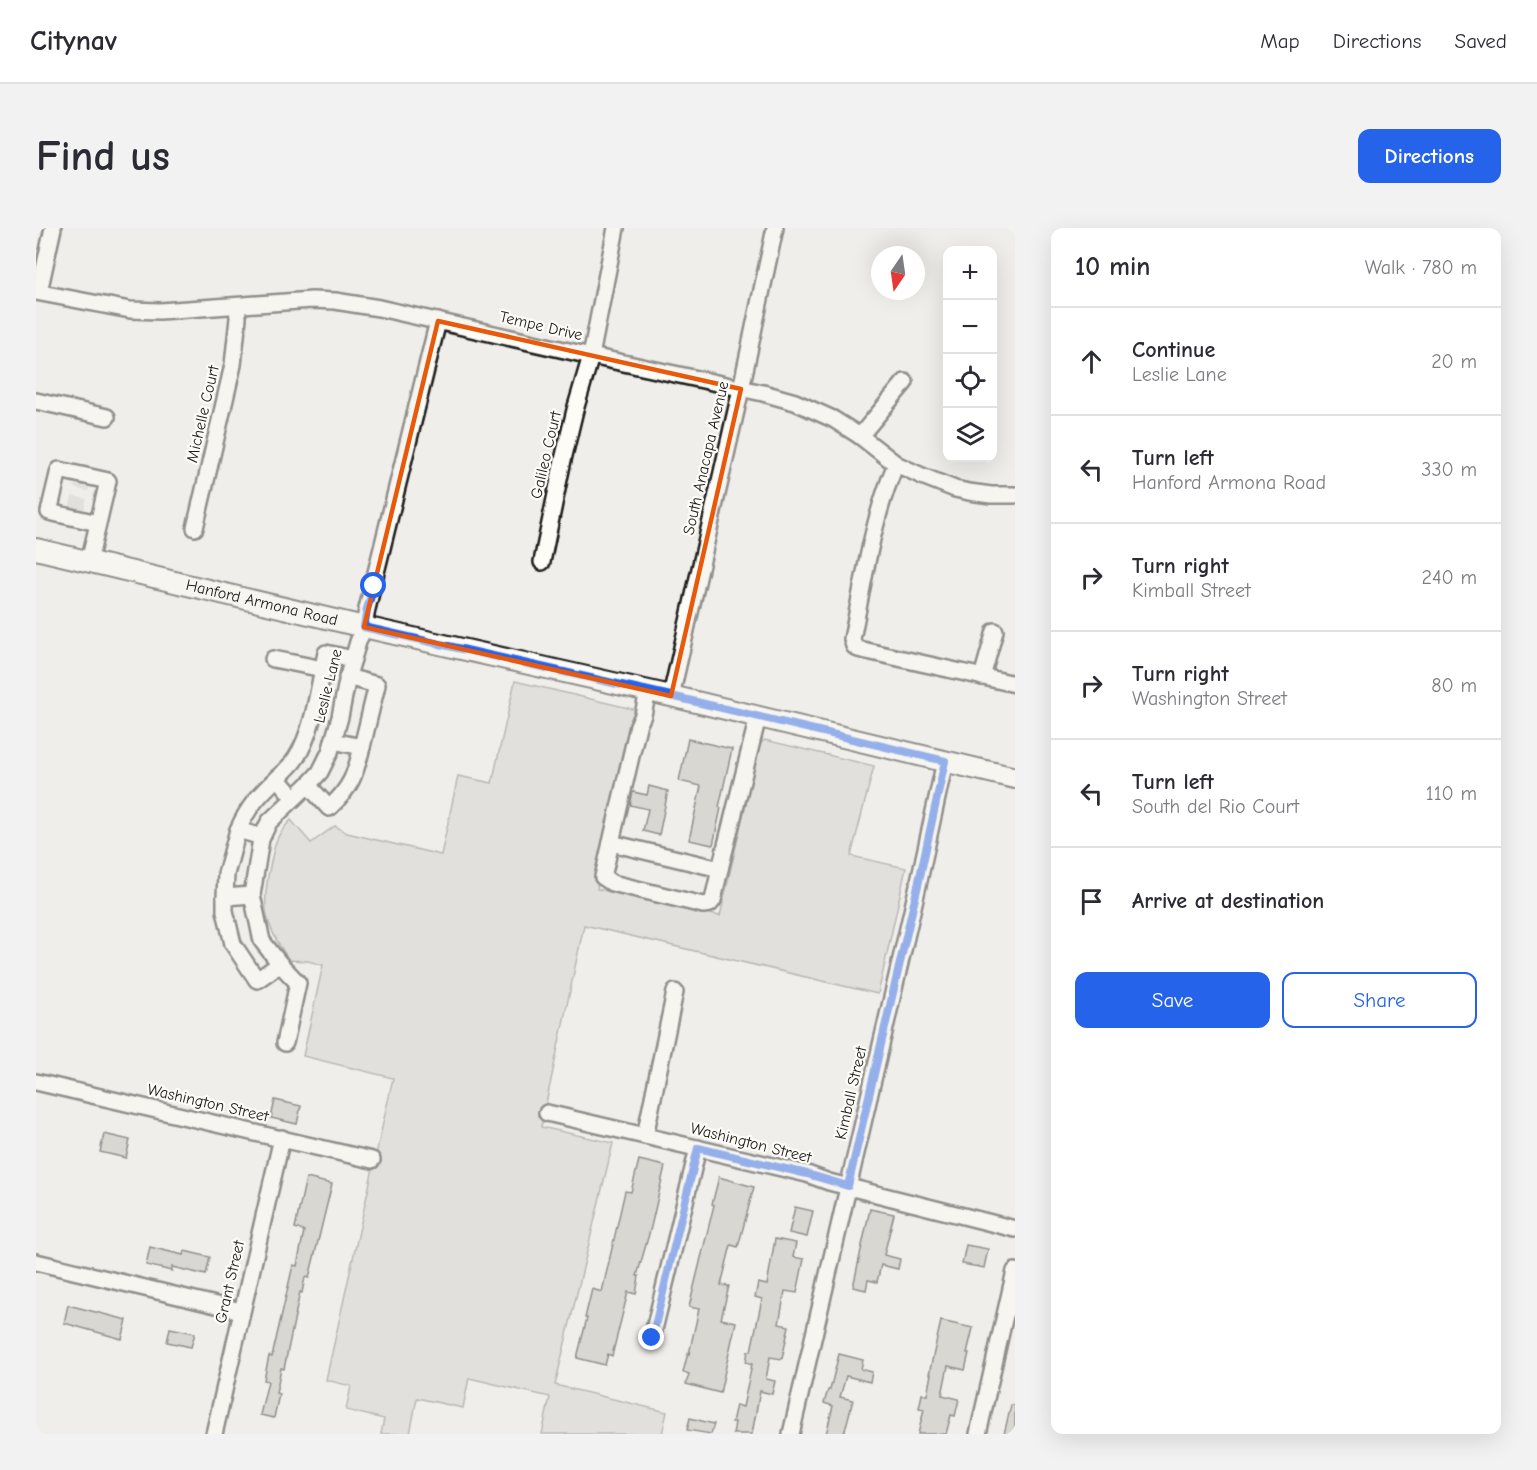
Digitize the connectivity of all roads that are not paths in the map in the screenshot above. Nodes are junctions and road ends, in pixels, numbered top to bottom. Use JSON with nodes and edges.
{"nodes":[{"id":1,"x":53,"y":228,"type":"edge"},
{"id":2,"x":616,"y":228,"type":"edge"},
{"id":3,"x":775,"y":228,"type":"edge"},
{"id":4,"x":37,"y":292,"type":"edge"},
{"id":5,"x":237,"y":306,"type":"junction"},
{"id":6,"x":438,"y":321,"type":"junction"},
{"id":7,"x":591,"y":356,"type":"junction"},
{"id":8,"x":905,"y":382,"type":"dead end"},
{"id":9,"x":741,"y":389,"type":"junction"},
{"id":10,"x":37,"y":405,"type":"edge"},
{"id":11,"x":107,"y":417,"type":"dead end"},
{"id":12,"x":860,"y":436,"type":"junction"},
{"id":13,"x":896,"y":464,"type":"junction"},
{"id":14,"x":1015,"y":495,"type":"edge"},
{"id":15,"x":43,"y":510,"type":"edge"},
{"id":16,"x":98,"y":523,"type":"junction"},
{"id":17,"x":195,"y":528,"type":"dead end"},
{"id":18,"x":36,"y":549,"type":"edge"},
{"id":19,"x":89,"y":562,"type":"junction"},
{"id":20,"x":542,"y":562,"type":"dead end"},
{"id":21,"x":364,"y":627,"type":"junction"},
{"id":22,"x":995,"y":631,"type":"dead end"},
{"id":23,"x":273,"y":659,"type":"dead end"},
{"id":24,"x":353,"y":659,"type":"junction"},
{"id":25,"x":323,"y":669,"type":"junction"},
{"id":26,"x":347,"y":677,"type":"junction"},
{"id":27,"x":982,"y":677,"type":"junction"},
{"id":28,"x":1015,"y":684,"type":"edge"},
{"id":29,"x":648,"y":692,"type":"junction"},
{"id":30,"x":671,"y":696,"type":"junction"},
{"id":31,"x":758,"y":717,"type":"junction"},
{"id":32,"x":311,"y":723,"type":"junction"},
{"id":33,"x":335,"y":735,"type":"junction"},
{"id":34,"x":362,"y":747,"type":"junction"},
{"id":35,"x":945,"y":761,"type":"junction"},
{"id":36,"x":276,"y":778,"type":"junction"},
{"id":37,"x":1015,"y":778,"type":"edge"},
{"id":38,"x":308,"y":785,"type":"junction"},
{"id":39,"x":294,"y":798,"type":"junction"},
{"id":40,"x":238,"y":830,"type":"junction"},
{"id":41,"x":262,"y":837,"type":"junction"},
{"id":42,"x":611,"y":843,"type":"junction"},
{"id":43,"x":720,"y":869,"type":"junction"},
{"id":44,"x":252,"y":895,"type":"junction"},
{"id":45,"x":225,"y":897,"type":"junction"},
{"id":46,"x":280,"y":964,"type":"junction"},
{"id":47,"x":675,"y":993,"type":"dead end"},
{"id":48,"x":285,"y":1043,"type":"dead end"},
{"id":49,"x":36,"y":1082,"type":"edge"},
{"id":50,"x":547,"y":1113,"type":"dead end"},
{"id":51,"x":645,"y":1136,"type":"junction"},
{"id":52,"x":282,"y":1138,"type":"junction"},
{"id":53,"x":698,"y":1148,"type":"junction"},
{"id":54,"x":372,"y":1160,"type":"dead end"},
{"id":55,"x":848,"y":1186,"type":"junction"},
{"id":56,"x":1015,"y":1229,"type":"edge"},
{"id":57,"x":36,"y":1262,"type":"edge"},
{"id":58,"x":1015,"y":1271,"type":"edge"},
{"id":59,"x":241,"y":1311,"type":"junction"},
{"id":60,"x":652,"y":1338,"type":"dead end"},
{"id":61,"x":214,"y":1434,"type":"edge"},
{"id":62,"x":791,"y":1434,"type":"edge"},
{"id":63,"x":978,"y":1434,"type":"edge"}],
"edges":[{"from":1,"to":4,"type":"street"},
{"from":2,"to":7,"type":"street","name":"Galileo Court"},
{"from":3,"to":9,"type":"street","name":"South Anacapa Avenue"},
{"from":4,"to":5,"type":"street","name":"Tempe Drive"},
{"from":5,"to":6,"type":"street","name":"Tempe Drive"},
{"from":5,"to":17,"type":"street","name":"Michelle Court"},
{"from":6,"to":7,"type":"street","name":"Tempe Drive"},
{"from":6,"to":21,"type":"street","name":"Leslie Lane"},
{"from":7,"to":9,"type":"street","name":"Tempe Drive"},
{"from":7,"to":20,"type":"street","name":"Galileo Court"},
{"from":8,"to":12,"type":"street"},
{"from":9,"to":12,"type":"street","name":"Tempe Drive"},
{"from":9,"to":30,"type":"street","name":"South Anacapa Avenue"},
{"from":10,"to":11,"type":"street"},
{"from":12,"to":13,"type":"street","name":"Tempe Drive"},
{"from":13,"to":14,"type":"street","name":"Tempe Drive"},
{"from":13,"to":27,"type":"street"},
{"from":15,"to":16,"type":"street"},
{"from":15,"to":16,"type":"street"},
{"from":16,"to":19,"type":"street"},
{"from":18,"to":19,"type":"main road","name":"Hanford Armona Road"},
{"from":19,"to":21,"type":"main road","name":"Hanford Armona Road"},
{"from":21,"to":24,"type":"street","name":"Leslie Lane"},
{"from":21,"to":29,"type":"main road","name":"Hanford Armona Road"},
{"from":22,"to":27,"type":"street"},
{"from":23,"to":25,"type":"street"},
{"from":24,"to":25,"type":"street"},
{"from":24,"to":26,"type":"street","name":"Leslie Lane"},
{"from":25,"to":32,"type":"street"},
{"from":26,"to":33,"type":"street","name":"Leslie Lane"},
{"from":26,"to":34,"type":"street"},
{"from":27,"to":28,"type":"street"},
{"from":29,"to":30,"type":"main road","name":"Hanford Armona Road"},
{"from":29,"to":42,"type":"street"},
{"from":30,"to":31,"type":"main road","name":"Hanford Armona Road"},
{"from":31,"to":35,"type":"main road","name":"Hanford Armona Road"},
{"from":31,"to":43,"type":"street"},
{"from":32,"to":33,"type":"street"},
{"from":32,"to":36,"type":"street"},
{"from":33,"to":34,"type":"street"},
{"from":33,"to":38,"type":"street","name":"Leslie Lane"},
{"from":34,"to":38,"type":"street"},
{"from":35,"to":37,"type":"main road","name":"Hanford Armona Road"},
{"from":35,"to":55,"type":"street","name":"Kimball Street"},
{"from":36,"to":39,"type":"street"},
{"from":36,"to":40,"type":"street"},
{"from":38,"to":39,"type":"street","name":"Leslie Lane"},
{"from":39,"to":41,"type":"street","name":"Leslie Lane"},
{"from":40,"to":41,"type":"street"},
{"from":40,"to":45,"type":"street"},
{"from":41,"to":44,"type":"street","name":"Leslie Lane"},
{"from":42,"to":43,"type":"street"},
{"from":42,"to":43,"type":"street"},
{"from":44,"to":45,"type":"street"},
{"from":44,"to":46,"type":"street","name":"Leslie Lane"},
{"from":45,"to":46,"type":"street"},
{"from":46,"to":48,"type":"street","name":"Leslie Lane"},
{"from":47,"to":51,"type":"street"},
{"from":49,"to":52,"type":"street","name":"Washington Street"},
{"from":50,"to":51,"type":"street","name":"Washington Street"},
{"from":51,"to":53,"type":"street","name":"Washington Street"},
{"from":52,"to":54,"type":"street","name":"Washington Street"},
{"from":52,"to":59,"type":"street","name":"Grant Street"},
{"from":53,"to":55,"type":"street","name":"Washington Street"},
{"from":53,"to":60,"type":"street"},
{"from":55,"to":56,"type":"street","name":"Washington Street"},
{"from":55,"to":62,"type":"street","name":"Kimball Street"},
{"from":57,"to":59,"type":"street"},
{"from":58,"to":63,"type":"street"},
{"from":59,"to":61,"type":"street","name":"Grant Street"}]}
